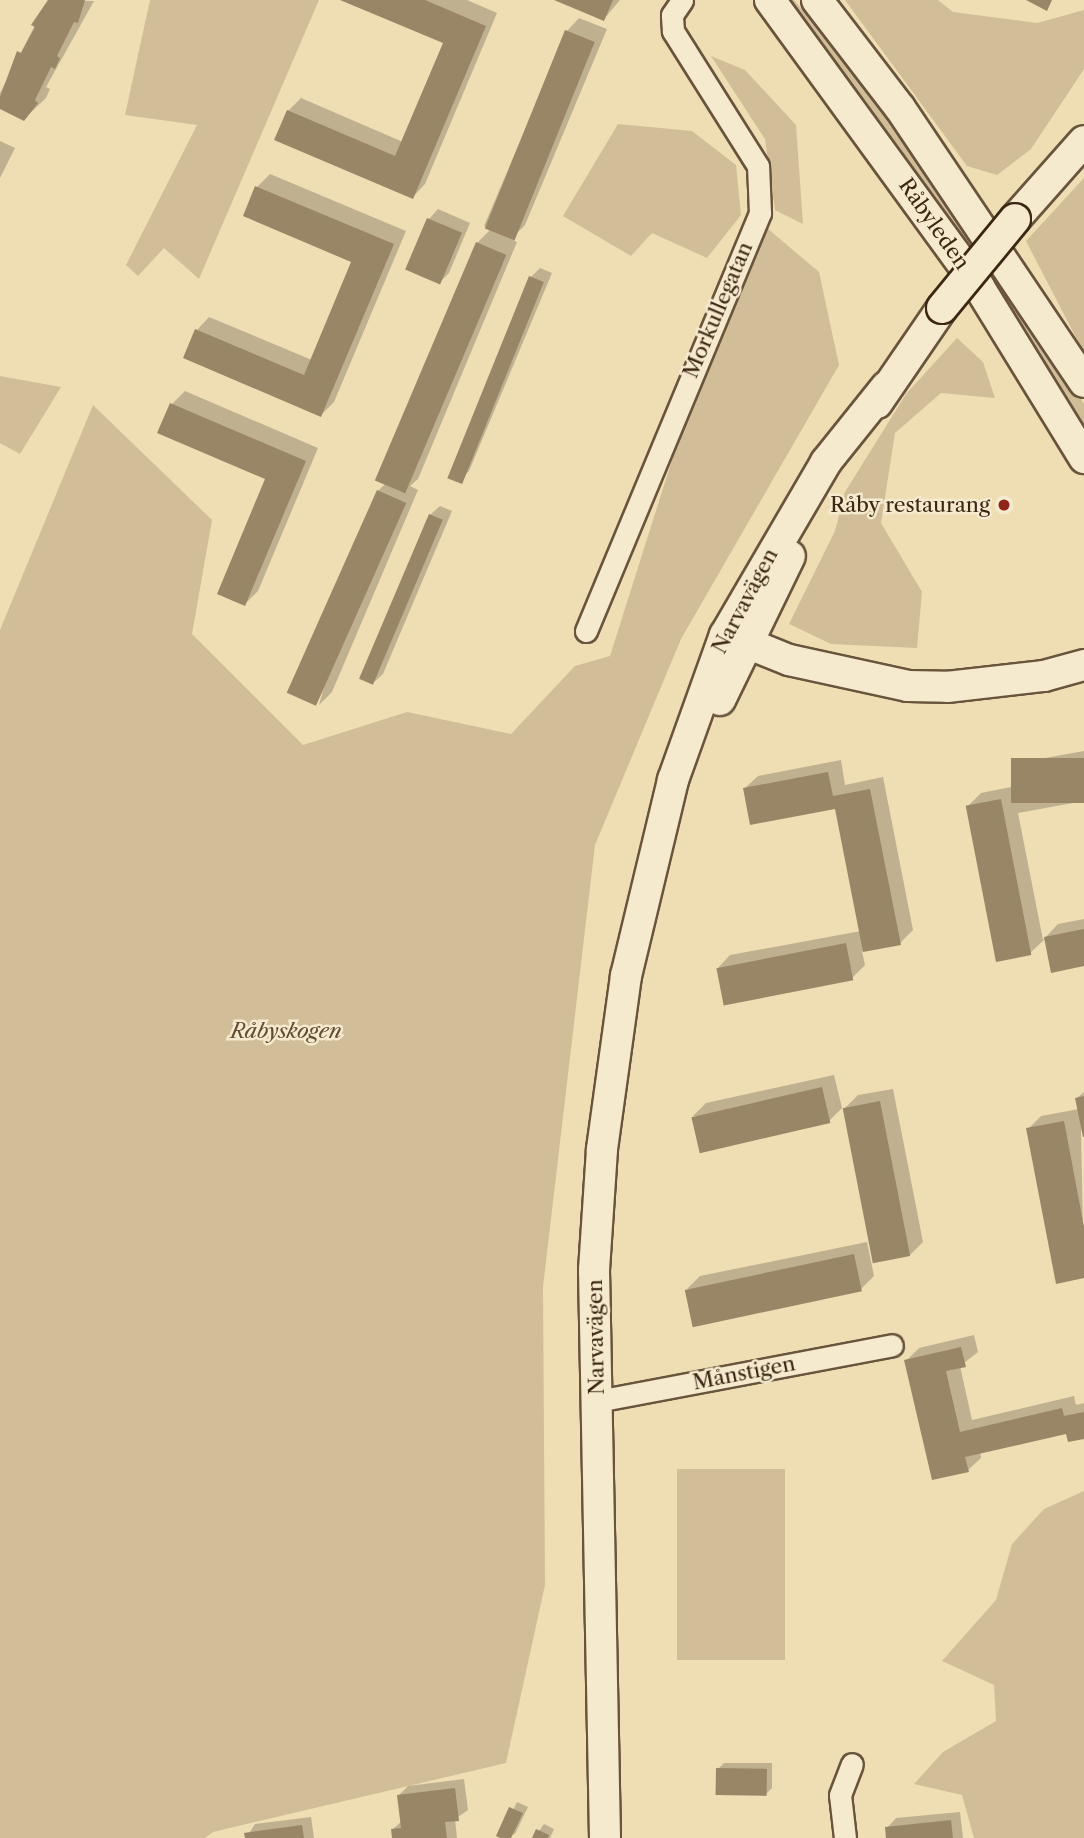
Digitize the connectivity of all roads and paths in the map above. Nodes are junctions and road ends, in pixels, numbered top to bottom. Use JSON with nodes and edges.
{"nodes":[{"id":1,"x":682,"y":0,"type":"edge"},
{"id":2,"x":770,"y":0,"type":"edge"},
{"id":3,"x":817,"y":0,"type":"edge"},
{"id":4,"x":1084,"y":141,"type":"edge"},
{"id":5,"x":1084,"y":382,"type":"edge"},
{"id":6,"x":1084,"y":458,"type":"edge"},
{"id":7,"x":586,"y":631,"type":"dead end"},
{"id":8,"x":735,"y":639,"type":"junction"},
{"id":9,"x":1084,"y":665,"type":"edge"},
{"id":10,"x":891,"y":1345,"type":"dead end"},
{"id":11,"x":597,"y":1401,"type":"junction"},
{"id":12,"x":852,"y":1764,"type":"dead end"},
{"id":13,"x":605,"y":1838,"type":"edge"},
{"id":14,"x":845,"y":1838,"type":"edge"}],
"edges":[{"from":1,"to":7,"type":"street","name":"Morkullegatan"},
{"from":2,"to":6,"type":"main road","name":"Råbyleden"},
{"from":3,"to":5,"type":"main road","name":"Råbyleden"},
{"from":4,"to":8,"type":"main road","name":"Narvavägen","bridge":true},
{"from":8,"to":9,"type":"main road"},
{"from":8,"to":11,"type":"main road","name":"Narvavägen"},
{"from":10,"to":11,"type":"street","name":"Månstigen"},
{"from":11,"to":13,"type":"main road","name":"Narvavägen"},
{"from":12,"to":14,"type":"street"}]}
